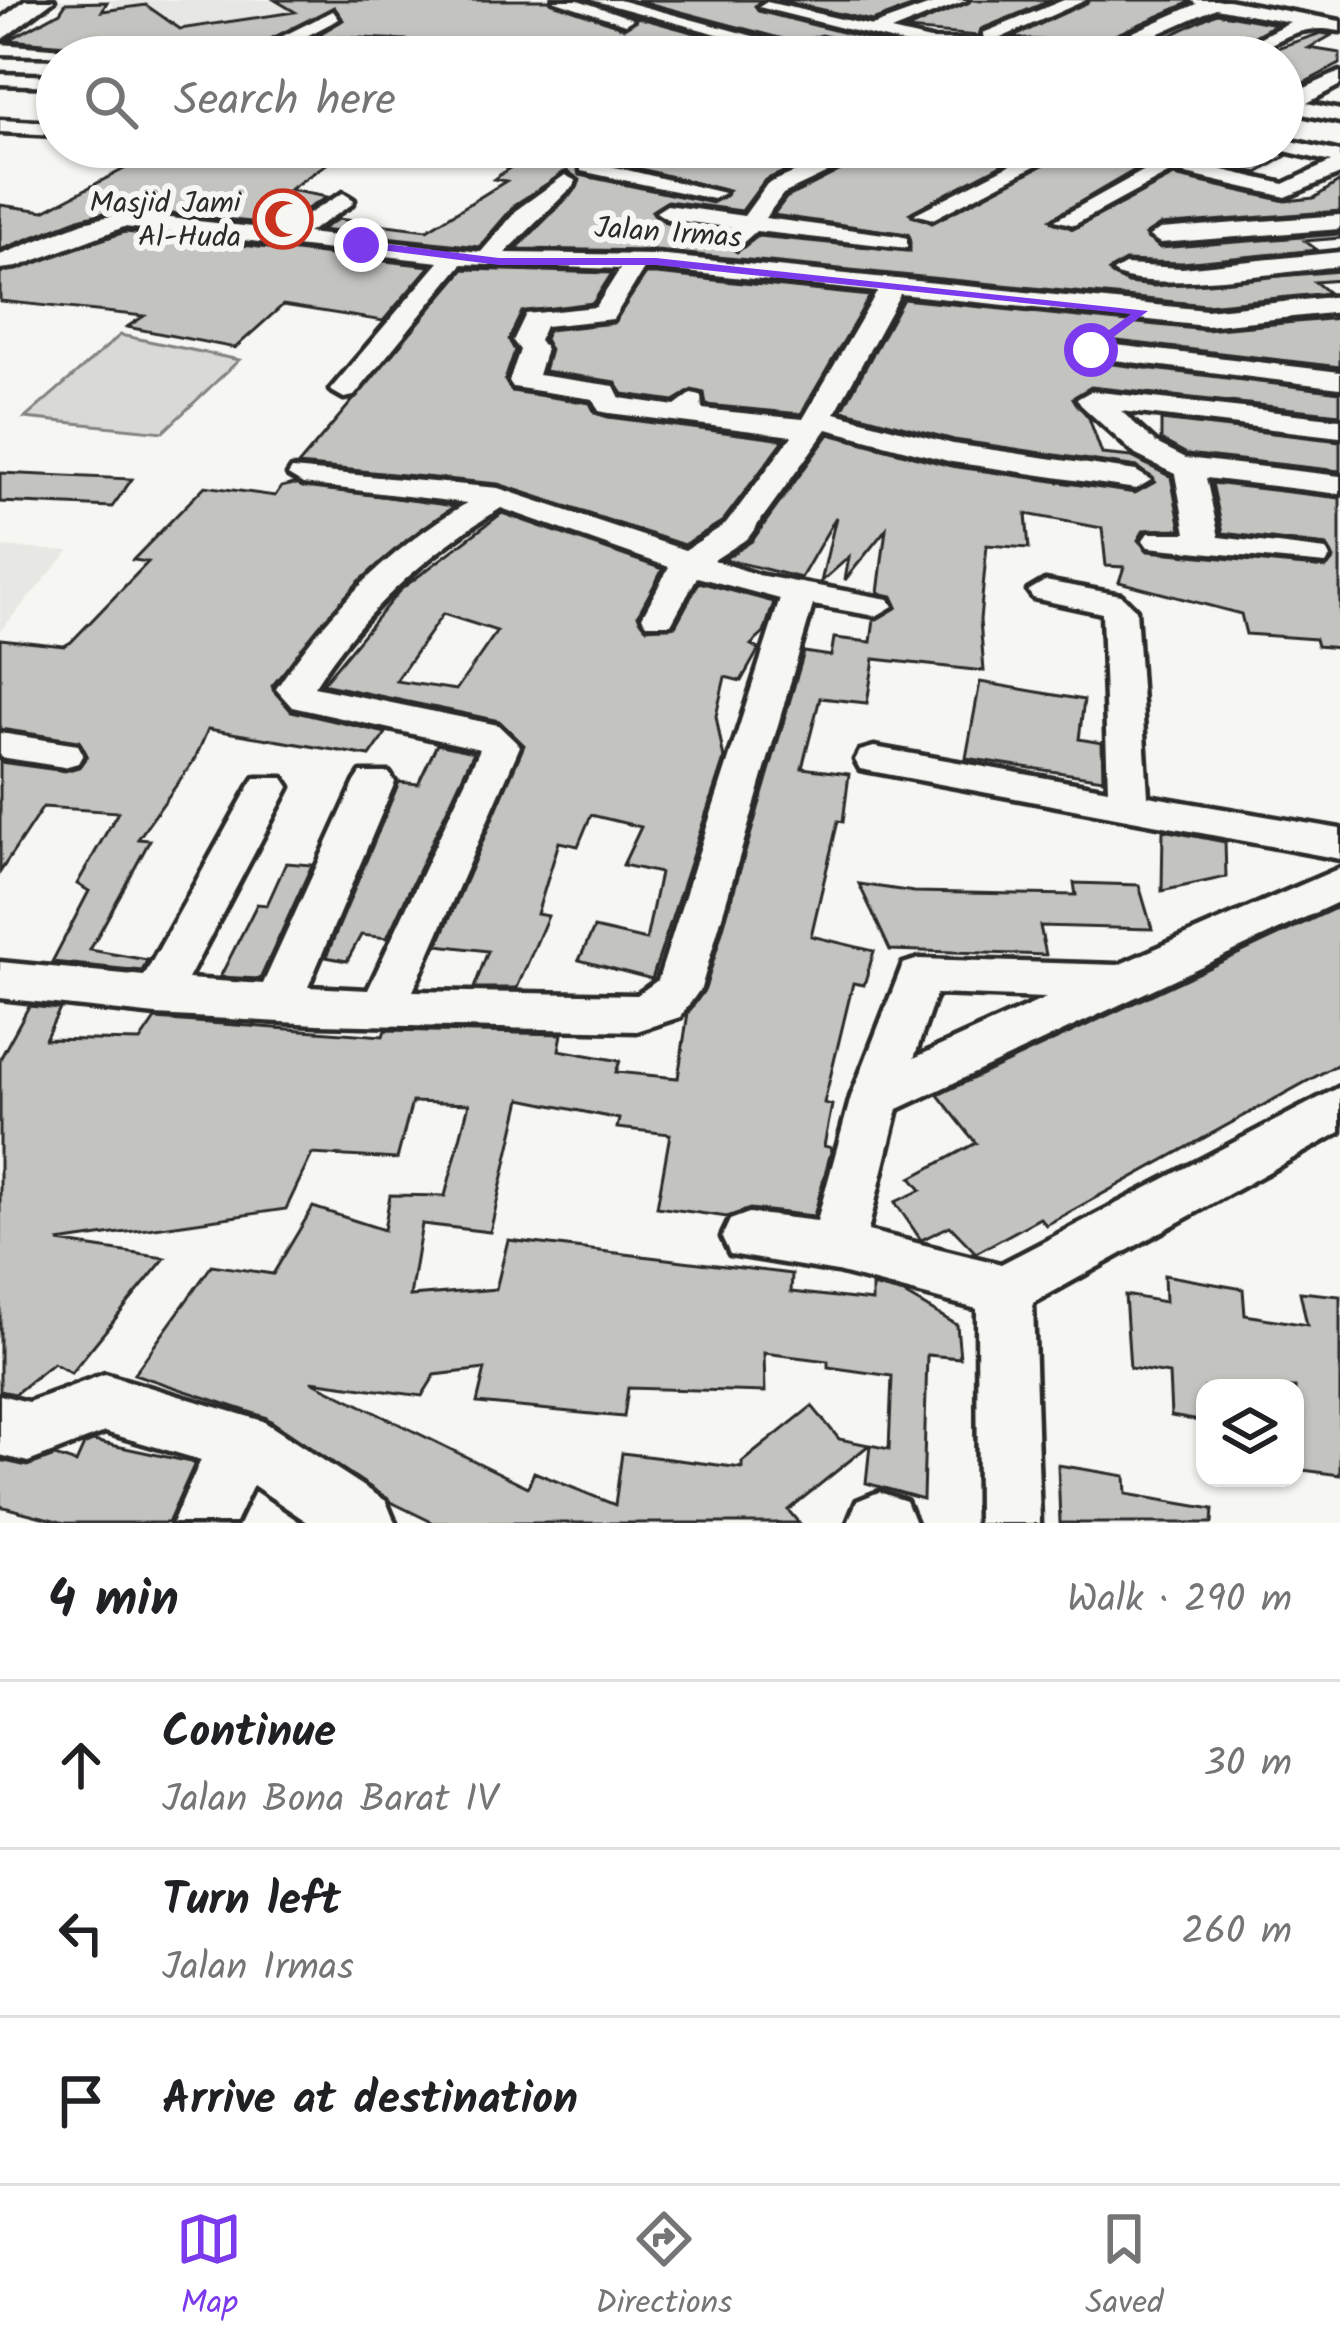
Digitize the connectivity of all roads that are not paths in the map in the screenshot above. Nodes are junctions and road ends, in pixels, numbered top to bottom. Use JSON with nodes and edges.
{"nodes":[{"id":1,"x":10,"y":0,"type":"edge"},
{"id":2,"x":41,"y":0,"type":"edge"},
{"id":3,"x":561,"y":0,"type":"edge"},
{"id":4,"x":600,"y":0,"type":"edge"},
{"id":5,"x":889,"y":0,"type":"edge"},
{"id":6,"x":959,"y":0,"type":"edge"},
{"id":7,"x":1078,"y":0,"type":"edge"},
{"id":8,"x":1210,"y":1,"type":"edge"},
{"id":9,"x":829,"y":2,"type":"edge"},
{"id":10,"x":912,"y":5,"type":"dead end"},
{"id":11,"x":0,"y":8,"type":"edge"},
{"id":12,"x":766,"y":8,"type":"dead end"},
{"id":13,"x":796,"y":14,"type":"junction"},
{"id":14,"x":333,"y":16,"type":"dead end"},
{"id":15,"x":1306,"y":20,"type":"junction"},
{"id":16,"x":1340,"y":26,"type":"edge"},
{"id":17,"x":395,"y":32,"type":"dead end"},
{"id":18,"x":0,"y":33,"type":"edge"},
{"id":19,"x":871,"y":33,"type":"junction"},
{"id":20,"x":292,"y":36,"type":"edge"},
{"id":21,"x":387,"y":36,"type":"edge"},
{"id":22,"x":701,"y":36,"type":"edge"},
{"id":23,"x":739,"y":36,"type":"edge"},
{"id":24,"x":864,"y":36,"type":"edge"},
{"id":25,"x":886,"y":36,"type":"edge"},
{"id":26,"x":992,"y":36,"type":"edge"},
{"id":27,"x":1141,"y":36,"type":"edge"},
{"id":28,"x":1273,"y":36,"type":"edge"},
{"id":29,"x":0,"y":49,"type":"edge"},
{"id":30,"x":36,"y":52,"type":"edge"},
{"id":31,"x":1340,"y":77,"type":"edge"},
{"id":32,"x":0,"y":79,"type":"edge"},
{"id":33,"x":36,"y":80,"type":"edge"},
{"id":34,"x":1304,"y":95,"type":"edge"},
{"id":35,"x":1304,"y":108,"type":"edge"},
{"id":36,"x":1340,"y":116,"type":"edge"},
{"id":37,"x":0,"y":126,"type":"edge"},
{"id":38,"x":36,"y":128,"type":"edge"},
{"id":39,"x":1304,"y":151,"type":"edge"},
{"id":40,"x":1340,"y":162,"type":"edge"},
{"id":41,"x":593,"y":168,"type":"edge"},
{"id":42,"x":817,"y":168,"type":"edge"},
{"id":43,"x":1018,"y":168,"type":"edge"},
{"id":44,"x":1163,"y":168,"type":"edge"},
{"id":45,"x":1182,"y":168,"type":"edge"},
{"id":46,"x":565,"y":181,"type":"dead end"},
{"id":47,"x":343,"y":200,"type":"dead end"},
{"id":48,"x":766,"y":201,"type":"junction"},
{"id":49,"x":667,"y":212,"type":"dead end"},
{"id":50,"x":925,"y":214,"type":"dead end"},
{"id":51,"x":1066,"y":220,"type":"dead end"},
{"id":52,"x":1332,"y":222,"type":"edge"},
{"id":53,"x":753,"y":225,"type":"junction"},
{"id":54,"x":286,"y":237,"type":"junction"},
{"id":55,"x":898,"y":243,"type":"dead end"},
{"id":56,"x":456,"y":256,"type":"junction"},
{"id":57,"x":1340,"y":259,"type":"edge"},
{"id":58,"x":487,"y":260,"type":"junction"},
{"id":59,"x":637,"y":261,"type":"junction"},
{"id":60,"x":0,"y":262,"type":"edge"},
{"id":61,"x":712,"y":267,"type":"junction"},
{"id":62,"x":1125,"y":272,"type":"dead end"},
{"id":63,"x":893,"y":285,"type":"junction"},
{"id":64,"x":1340,"y":304,"type":"edge"},
{"id":65,"x":1142,"y":311,"type":"junction"},
{"id":66,"x":1206,"y":318,"type":"junction"},
{"id":67,"x":1340,"y":333,"type":"edge"},
{"id":68,"x":1340,"y":380,"type":"edge"},
{"id":69,"x":344,"y":390,"type":"dead end"},
{"id":70,"x":815,"y":423,"type":"junction"},
{"id":71,"x":1340,"y":428,"type":"edge"},
{"id":72,"x":1189,"y":468,"type":"junction"},
{"id":73,"x":303,"y":475,"type":"dead end"},
{"id":74,"x":1136,"y":480,"type":"dead end"},
{"id":75,"x":1340,"y":485,"type":"edge"},
{"id":76,"x":498,"y":497,"type":"junction"},
{"id":77,"x":1159,"y":540,"type":"dead end"},
{"id":78,"x":1205,"y":546,"type":"junction"},
{"id":79,"x":1314,"y":556,"type":"dead end"},
{"id":80,"x":687,"y":564,"type":"junction"},
{"id":81,"x":1045,"y":591,"type":"dead end"},
{"id":82,"x":799,"y":594,"type":"junction"},
{"id":83,"x":876,"y":606,"type":"dead end"},
{"id":84,"x":659,"y":616,"type":"dead end"},
{"id":85,"x":0,"y":745,"type":"edge"},
{"id":86,"x":64,"y":754,"type":"dead end"},
{"id":87,"x":874,"y":760,"type":"dead end"},
{"id":88,"x":375,"y":782,"type":"dead end"},
{"id":89,"x":269,"y":787,"type":"dead end"},
{"id":90,"x":1129,"y":806,"type":"junction"},
{"id":91,"x":1340,"y":844,"type":"edge"},
{"id":92,"x":1340,"y":883,"type":"edge"},
{"id":93,"x":0,"y":980,"type":"edge"},
{"id":94,"x":1126,"y":984,"type":"junction"},
{"id":95,"x":156,"y":997,"type":"junction"},
{"id":96,"x":278,"y":1003,"type":"junction"},
{"id":97,"x":383,"y":1007,"type":"junction"},
{"id":98,"x":877,"y":1097,"type":"junction"},
{"id":99,"x":1340,"y":1108,"type":"edge"},
{"id":100,"x":749,"y":1237,"type":"dead end"},
{"id":101,"x":837,"y":1248,"type":"junction"},
{"id":102,"x":1005,"y":1290,"type":"junction"},
{"id":103,"x":0,"y":1425,"type":"edge"},
{"id":104,"x":242,"y":1442,"type":"junction"},
{"id":105,"x":203,"y":1523,"type":"edge"},
{"id":106,"x":364,"y":1523,"type":"edge"},
{"id":107,"x":1010,"y":1523,"type":"edge"}],
"edges":[{"from":1,"to":11,"type":"main road"},
{"from":2,"to":18,"type":"main road"},
{"from":3,"to":22,"type":"street"},
{"from":4,"to":23,"type":"street"},
{"from":5,"to":10,"type":"street"},
{"from":6,"to":19,"type":"street"},
{"from":7,"to":26,"type":"street"},
{"from":8,"to":15,"type":"street"},
{"from":8,"to":27,"type":"street"},
{"from":9,"to":13,"type":"street"},
{"from":12,"to":13,"type":"street"},
{"from":13,"to":19,"type":"street"},
{"from":14,"to":20,"type":"street"},
{"from":15,"to":16,"type":"street"},
{"from":15,"to":28,"type":"street"},
{"from":17,"to":21,"type":"street"},
{"from":19,"to":24,"type":"street"},
{"from":19,"to":25,"type":"street"},
{"from":29,"to":30,"type":"street"},
{"from":31,"to":34,"type":"street"},
{"from":32,"to":33,"type":"street"},
{"from":35,"to":36,"type":"street"},
{"from":37,"to":38,"type":"street"},
{"from":39,"to":40,"type":"street"},
{"from":40,"to":45,"type":"street"},
{"from":41,"to":48,"type":"street"},
{"from":42,"to":48,"type":"street"},
{"from":43,"to":50,"type":"street"},
{"from":44,"to":51,"type":"street"},
{"from":46,"to":58,"type":"street"},
{"from":47,"to":54,"type":"street"},
{"from":48,"to":53,"type":"street"},
{"from":49,"to":53,"type":"street"},
{"from":52,"to":52,"type":"street"},
{"from":53,"to":55,"type":"street"},
{"from":53,"to":61,"type":"street"},
{"from":54,"to":56,"type":"street","name":"Jalan Irmas"},
{"from":54,"to":60,"type":"street","name":"Jalan Irmas"},
{"from":56,"to":58,"type":"street","name":"Jalan Irmas"},
{"from":56,"to":69,"type":"street"},
{"from":57,"to":62,"type":"street"},
{"from":58,"to":59,"type":"street","name":"Jalan Irmas"},
{"from":59,"to":61,"type":"street","name":"Jalan Irmas"},
{"from":59,"to":70,"type":"street"},
{"from":61,"to":63,"type":"street","name":"Jalan Irmas"},
{"from":63,"to":65,"type":"street","name":"Jalan Irmas"},
{"from":63,"to":70,"type":"street"},
{"from":64,"to":66,"type":"street","name":"Jalan Irmas"},
{"from":65,"to":66,"type":"street","name":"Jalan Irmas"},
{"from":65,"to":68,"type":"street"},
{"from":66,"to":67,"type":"street"},
{"from":70,"to":74,"type":"street"},
{"from":70,"to":80,"type":"street"},
{"from":71,"to":72,"type":"street"},
{"from":72,"to":75,"type":"street"},
{"from":72,"to":78,"type":"street"},
{"from":73,"to":76,"type":"street"},
{"from":76,"to":80,"type":"street"},
{"from":76,"to":97,"type":"street"},
{"from":77,"to":78,"type":"street"},
{"from":78,"to":79,"type":"street"},
{"from":80,"to":82,"type":"street"},
{"from":80,"to":84,"type":"street"},
{"from":81,"to":90,"type":"street"},
{"from":82,"to":83,"type":"street"},
{"from":82,"to":97,"type":"street"},
{"from":85,"to":86,"type":"street"},
{"from":87,"to":90,"type":"street"},
{"from":88,"to":96,"type":"street"},
{"from":89,"to":95,"type":"street"},
{"from":90,"to":91,"type":"street"},
{"from":92,"to":94,"type":"street"},
{"from":93,"to":95,"type":"street"},
{"from":94,"to":98,"type":"street"},
{"from":94,"to":98,"type":"street"},
{"from":95,"to":96,"type":"street"},
{"from":96,"to":97,"type":"street"},
{"from":98,"to":101,"type":"street"},
{"from":99,"to":102,"type":"street"},
{"from":100,"to":101,"type":"street"},
{"from":101,"to":102,"type":"street"},
{"from":102,"to":107,"type":"street"},
{"from":103,"to":104,"type":"street"},
{"from":104,"to":105,"type":"street"},
{"from":104,"to":106,"type":"street"}]}
